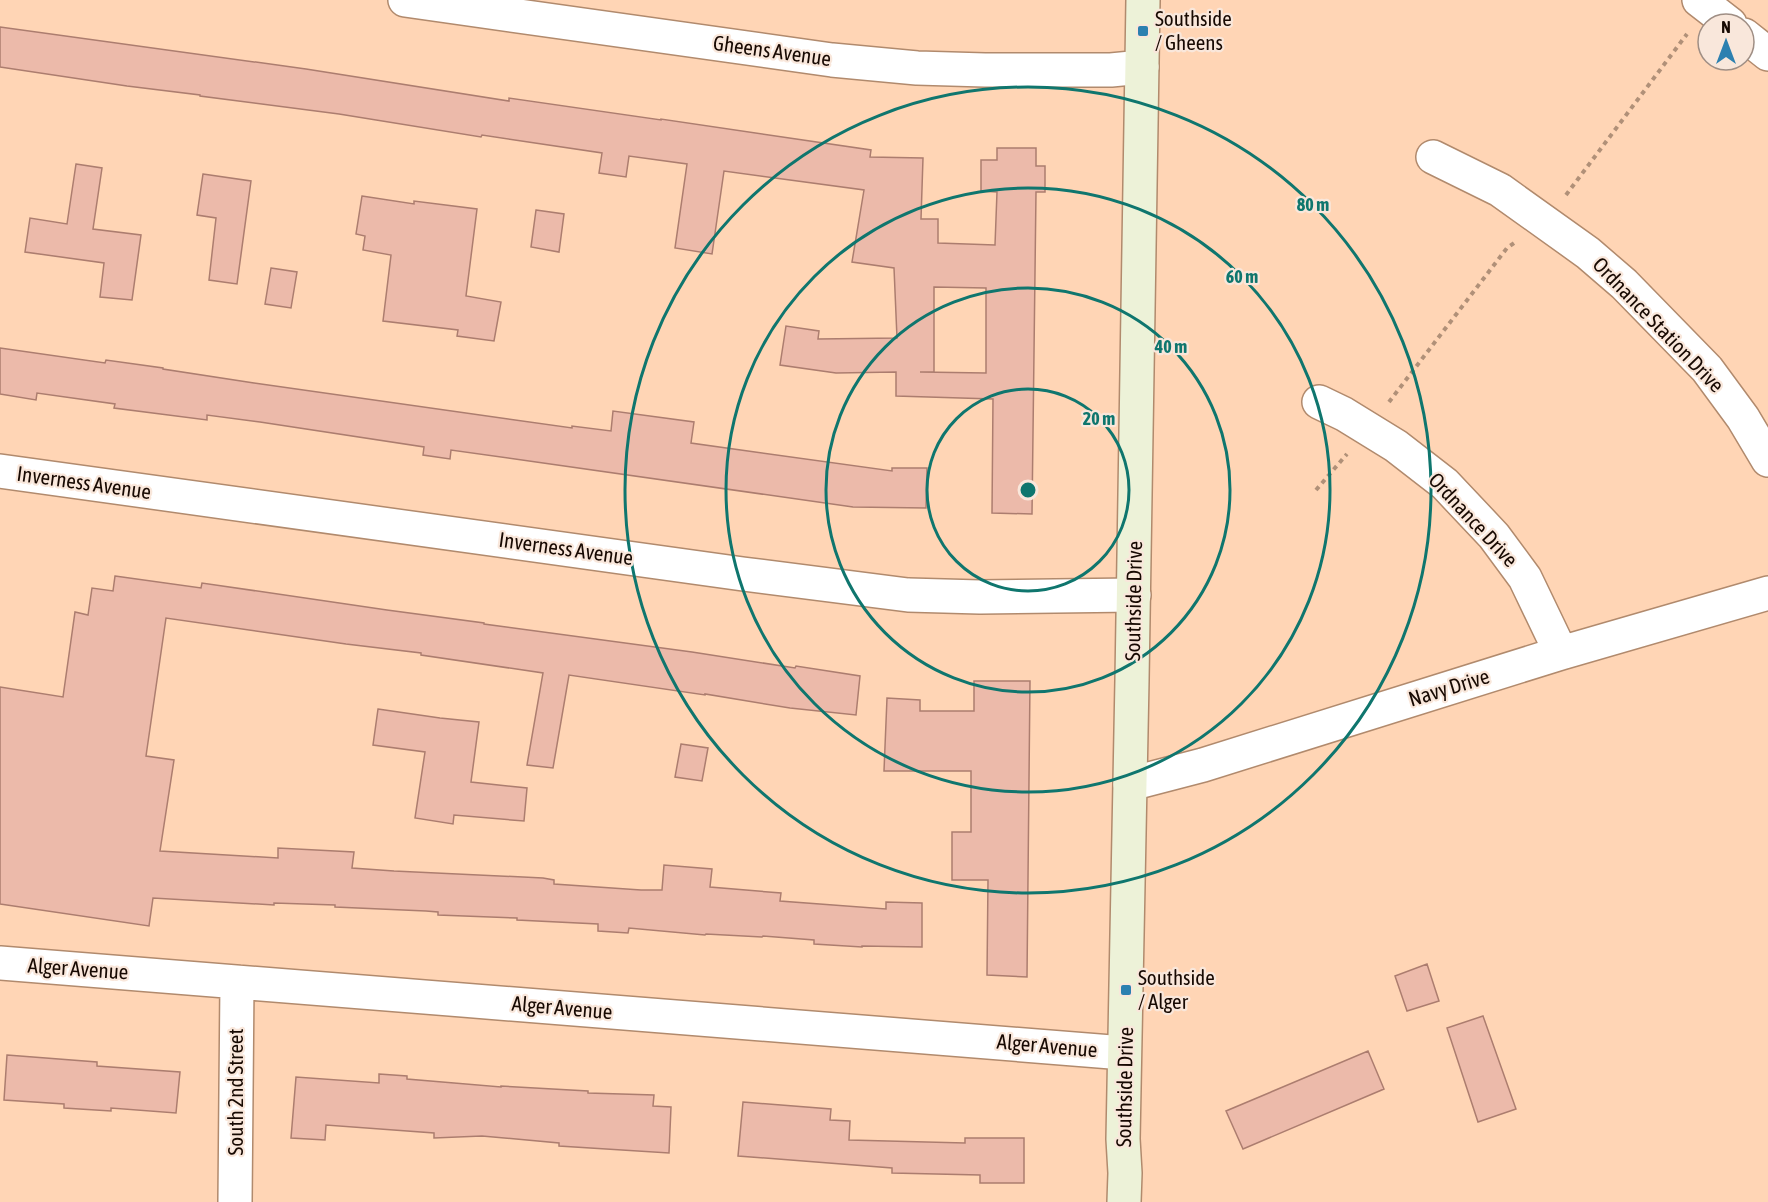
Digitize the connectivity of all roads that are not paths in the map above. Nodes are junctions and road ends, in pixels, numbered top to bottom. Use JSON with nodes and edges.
{"nodes":[{"id":1,"x":405,"y":0,"type":"edge"},
{"id":2,"x":1143,"y":0,"type":"edge"},
{"id":3,"x":1756,"y":44,"type":"edge"},
{"id":4,"x":1768,"y":54,"type":"edge"},
{"id":5,"x":1142,"y":67,"type":"junction"},
{"id":6,"x":1433,"y":157,"type":"dead end"},
{"id":7,"x":1319,"y":402,"type":"dead end"},
{"id":8,"x":1768,"y":460,"type":"edge"},
{"id":9,"x":0,"y":471,"type":"edge"},
{"id":10,"x":1768,"y":593,"type":"edge"},
{"id":11,"x":1134,"y":595,"type":"junction"},
{"id":12,"x":1562,"y":653,"type":"junction"},
{"id":13,"x":1130,"y":784,"type":"junction"},
{"id":14,"x":0,"y":963,"type":"edge"},
{"id":15,"x":237,"y":982,"type":"junction"},
{"id":16,"x":1124,"y":1053,"type":"junction"},
{"id":17,"x":235,"y":1202,"type":"edge"},
{"id":18,"x":1124,"y":1202,"type":"edge"}],
"edges":[{"from":1,"to":5,"type":"street","name":"Gheens Avenue"},
{"from":2,"to":5,"type":"main road","name":"Southside Drive"},
{"from":3,"to":4,"type":"street"},
{"from":5,"to":11,"type":"main road","name":"Southside Drive"},
{"from":6,"to":8,"type":"street","name":"Ordnance Station Drive"},
{"from":7,"to":12,"type":"street","name":"Ordnance Drive"},
{"from":9,"to":11,"type":"street","name":"Inverness Avenue"},
{"from":10,"to":12,"type":"street","name":"Navy Drive"},
{"from":11,"to":13,"type":"main road","name":"Southside Drive"},
{"from":12,"to":13,"type":"street","name":"Navy Drive"},
{"from":13,"to":16,"type":"main road","name":"Southside Drive"},
{"from":14,"to":15,"type":"street","name":"Alger Avenue"},
{"from":15,"to":16,"type":"street","name":"Alger Avenue"},
{"from":15,"to":17,"type":"street","name":"South 2nd Street"},
{"from":16,"to":18,"type":"main road","name":"Southside Drive"}]}
